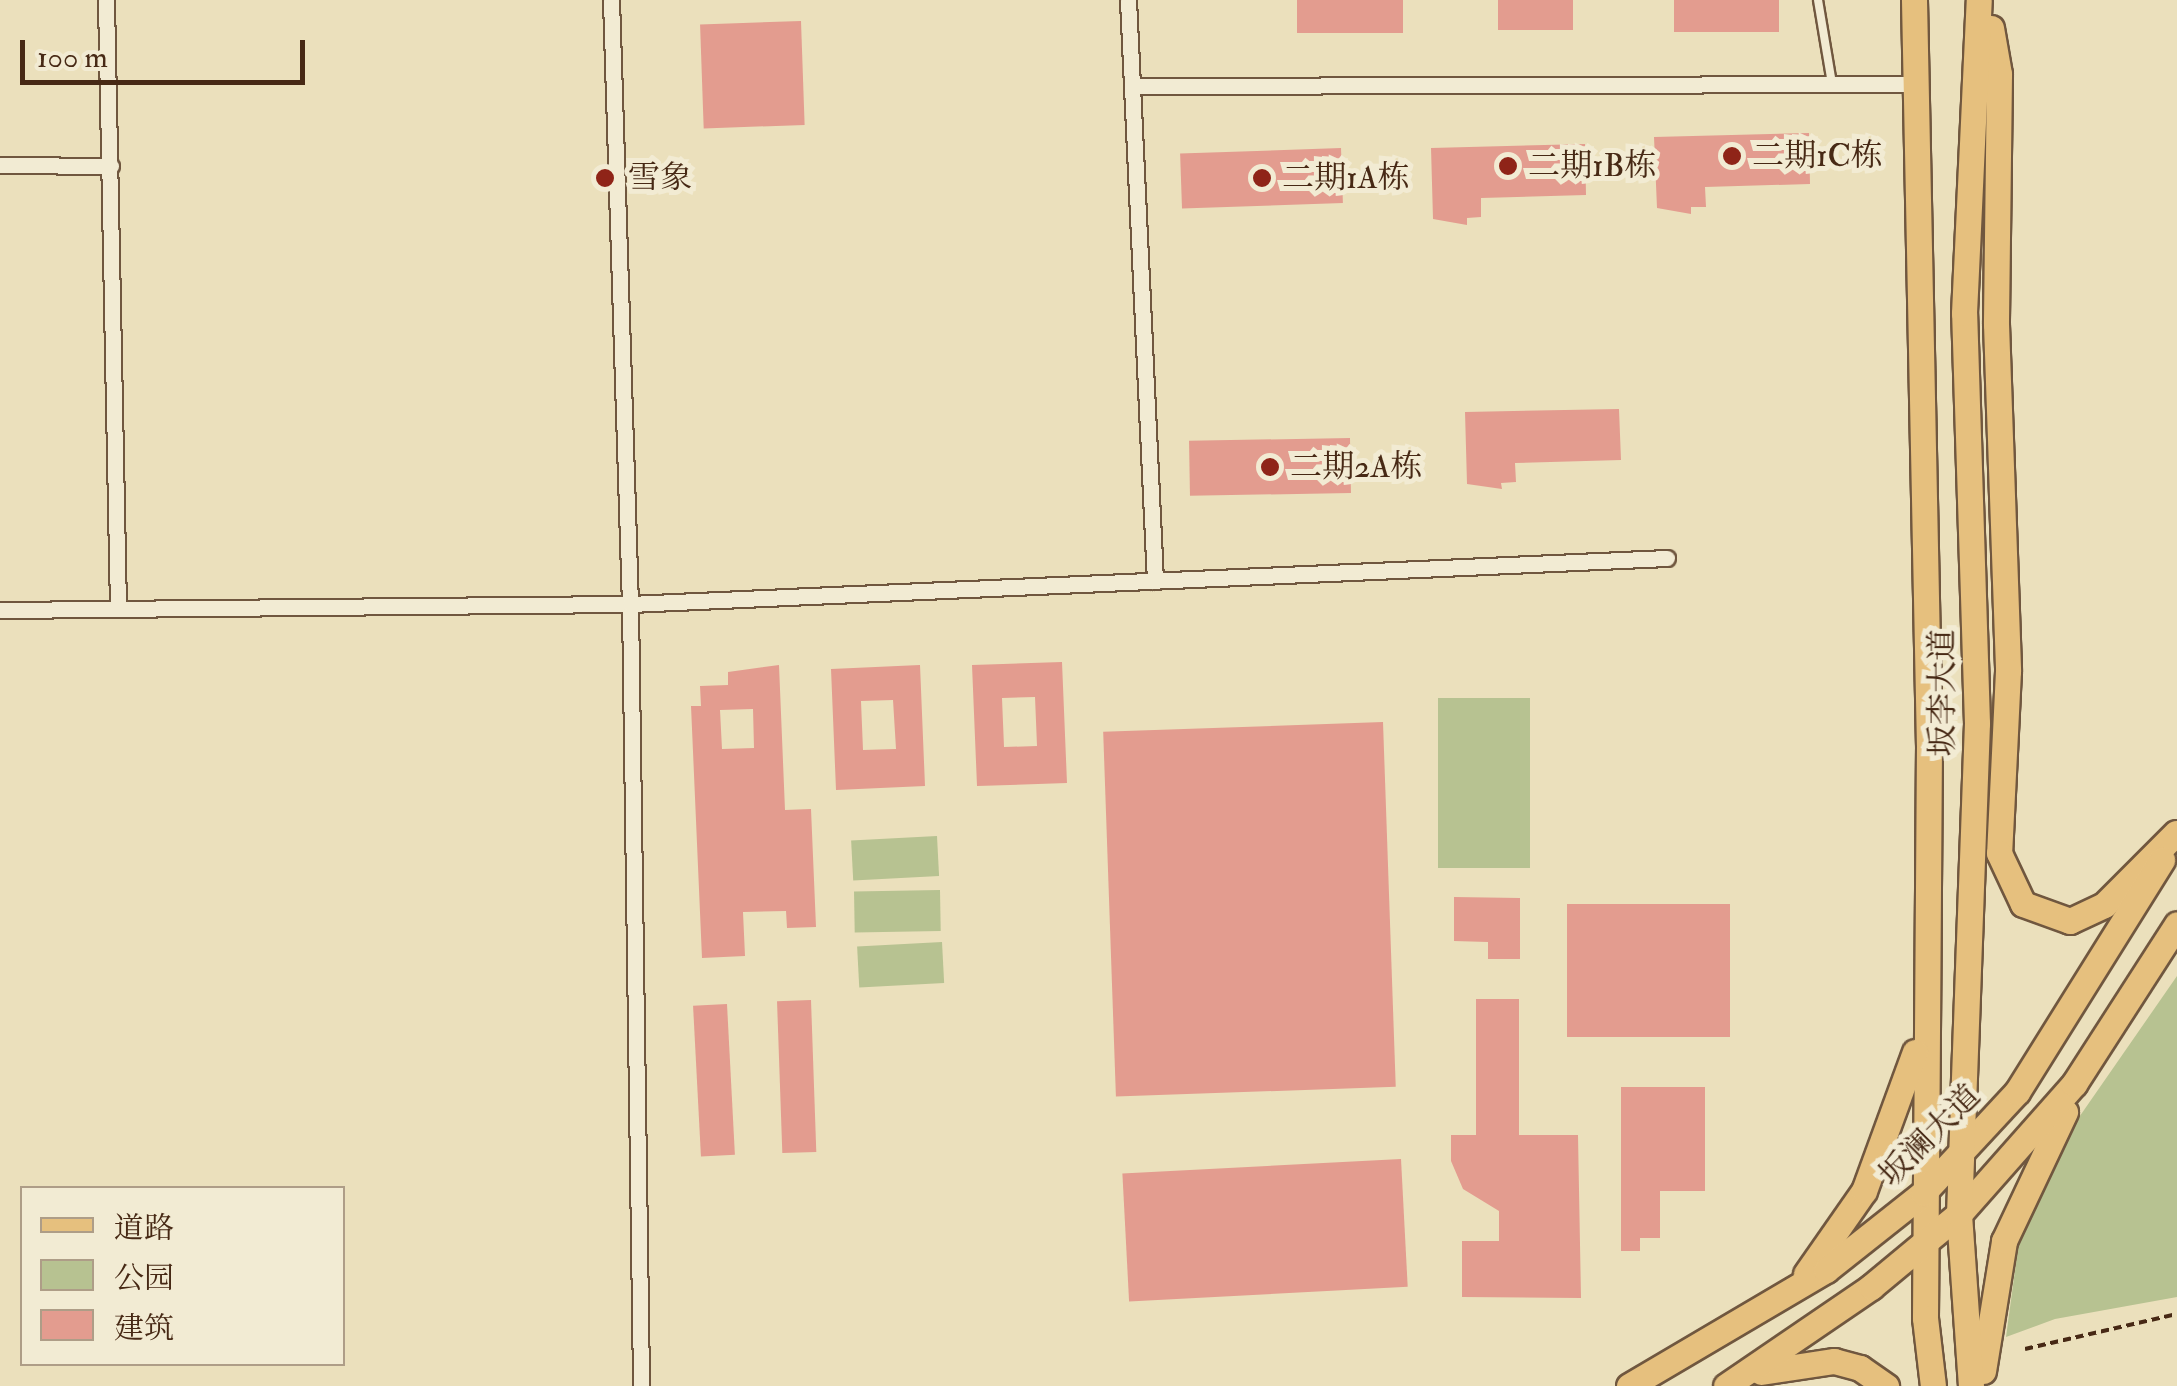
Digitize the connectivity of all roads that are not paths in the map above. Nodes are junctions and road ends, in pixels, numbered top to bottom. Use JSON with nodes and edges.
{"nodes":[{"id":1,"x":106,"y":0,"type":"edge"},
{"id":2,"x":611,"y":0,"type":"edge"},
{"id":3,"x":1128,"y":0,"type":"edge"},
{"id":4,"x":1818,"y":0,"type":"edge"},
{"id":5,"x":1914,"y":0,"type":"edge"},
{"id":6,"x":1981,"y":0,"type":"edge"},
{"id":7,"x":1832,"y":84,"type":"junction"},
{"id":8,"x":1917,"y":84,"type":"junction"},
{"id":9,"x":1132,"y":86,"type":"junction"},
{"id":10,"x":0,"y":165,"type":"edge"},
{"id":11,"x":111,"y":166,"type":"junction"},
{"id":12,"x":1666,"y":558,"type":"dead end"},
{"id":13,"x":1155,"y":581,"type":"junction"},
{"id":14,"x":630,"y":604,"type":"junction"},
{"id":15,"x":118,"y":609,"type":"junction"},
{"id":16,"x":0,"y":610,"type":"edge"},
{"id":17,"x":2176,"y":832,"type":"edge"},
{"id":18,"x":2177,"y":924,"type":"edge"},
{"id":19,"x":1922,"y":1020,"type":"junction"},
{"id":20,"x":2103,"y":1042,"type":"junction"},
{"id":21,"x":1960,"y":1156,"type":"junction"},
{"id":22,"x":1923,"y":1193,"type":"junction"},
{"id":23,"x":1959,"y":1214,"type":"junction"},
{"id":24,"x":1925,"y":1242,"type":"junction"},
{"id":25,"x":1777,"y":1301,"type":"junction"},
{"id":26,"x":1730,"y":1384,"type":"edge"},
{"id":27,"x":641,"y":1386,"type":"edge"},
{"id":28,"x":1629,"y":1386,"type":"edge"},
{"id":29,"x":1886,"y":1386,"type":"edge"},
{"id":30,"x":1932,"y":1386,"type":"edge"},
{"id":31,"x":1972,"y":1386,"type":"edge"},
{"id":32,"x":1982,"y":1386,"type":"edge"}],
"edges":[{"from":1,"to":11,"type":"street"},
{"from":2,"to":14,"type":"street"},
{"from":3,"to":9,"type":"street"},
{"from":4,"to":7,"type":"lane"},
{"from":5,"to":8,"type":"main road","name":"坂李大道"},
{"from":6,"to":17,"type":"main road"},
{"from":6,"to":21,"type":"main road","name":"坂李大道"},
{"from":7,"to":8,"type":"street"},
{"from":7,"to":9,"type":"street"},
{"from":8,"to":19,"type":"main road","name":"坂李大道"},
{"from":9,"to":13,"type":"street"},
{"from":10,"to":11,"type":"street"},
{"from":11,"to":15,"type":"street"},
{"from":12,"to":13,"type":"street"},
{"from":13,"to":14,"type":"street"},
{"from":14,"to":15,"type":"street"},
{"from":14,"to":27,"type":"street"},
{"from":15,"to":16,"type":"street"},
{"from":17,"to":21,"type":"main road","name":"坂澜大道"},
{"from":18,"to":20,"type":"main road"},
{"from":19,"to":22,"type":"main road","name":"坂李大道"},
{"from":19,"to":25,"type":"main road"},
{"from":20,"to":23,"type":"main road"},
{"from":20,"to":32,"type":"main road"},
{"from":21,"to":22,"type":"main road","name":"坂澜大道"},
{"from":21,"to":23,"type":"main road","name":"坂李大道"},
{"from":22,"to":24,"type":"main road","name":"坂李大道"},
{"from":22,"to":25,"type":"main road","name":"坂澜大道"},
{"from":23,"to":24,"type":"main road"},
{"from":23,"to":31,"type":"main road","name":"坂李大道"},
{"from":24,"to":26,"type":"main road"},
{"from":24,"to":30,"type":"main road","name":"坂李大道"},
{"from":25,"to":28,"type":"main road","name":"坂澜大道"},
{"from":26,"to":29,"type":"main road"}]}
